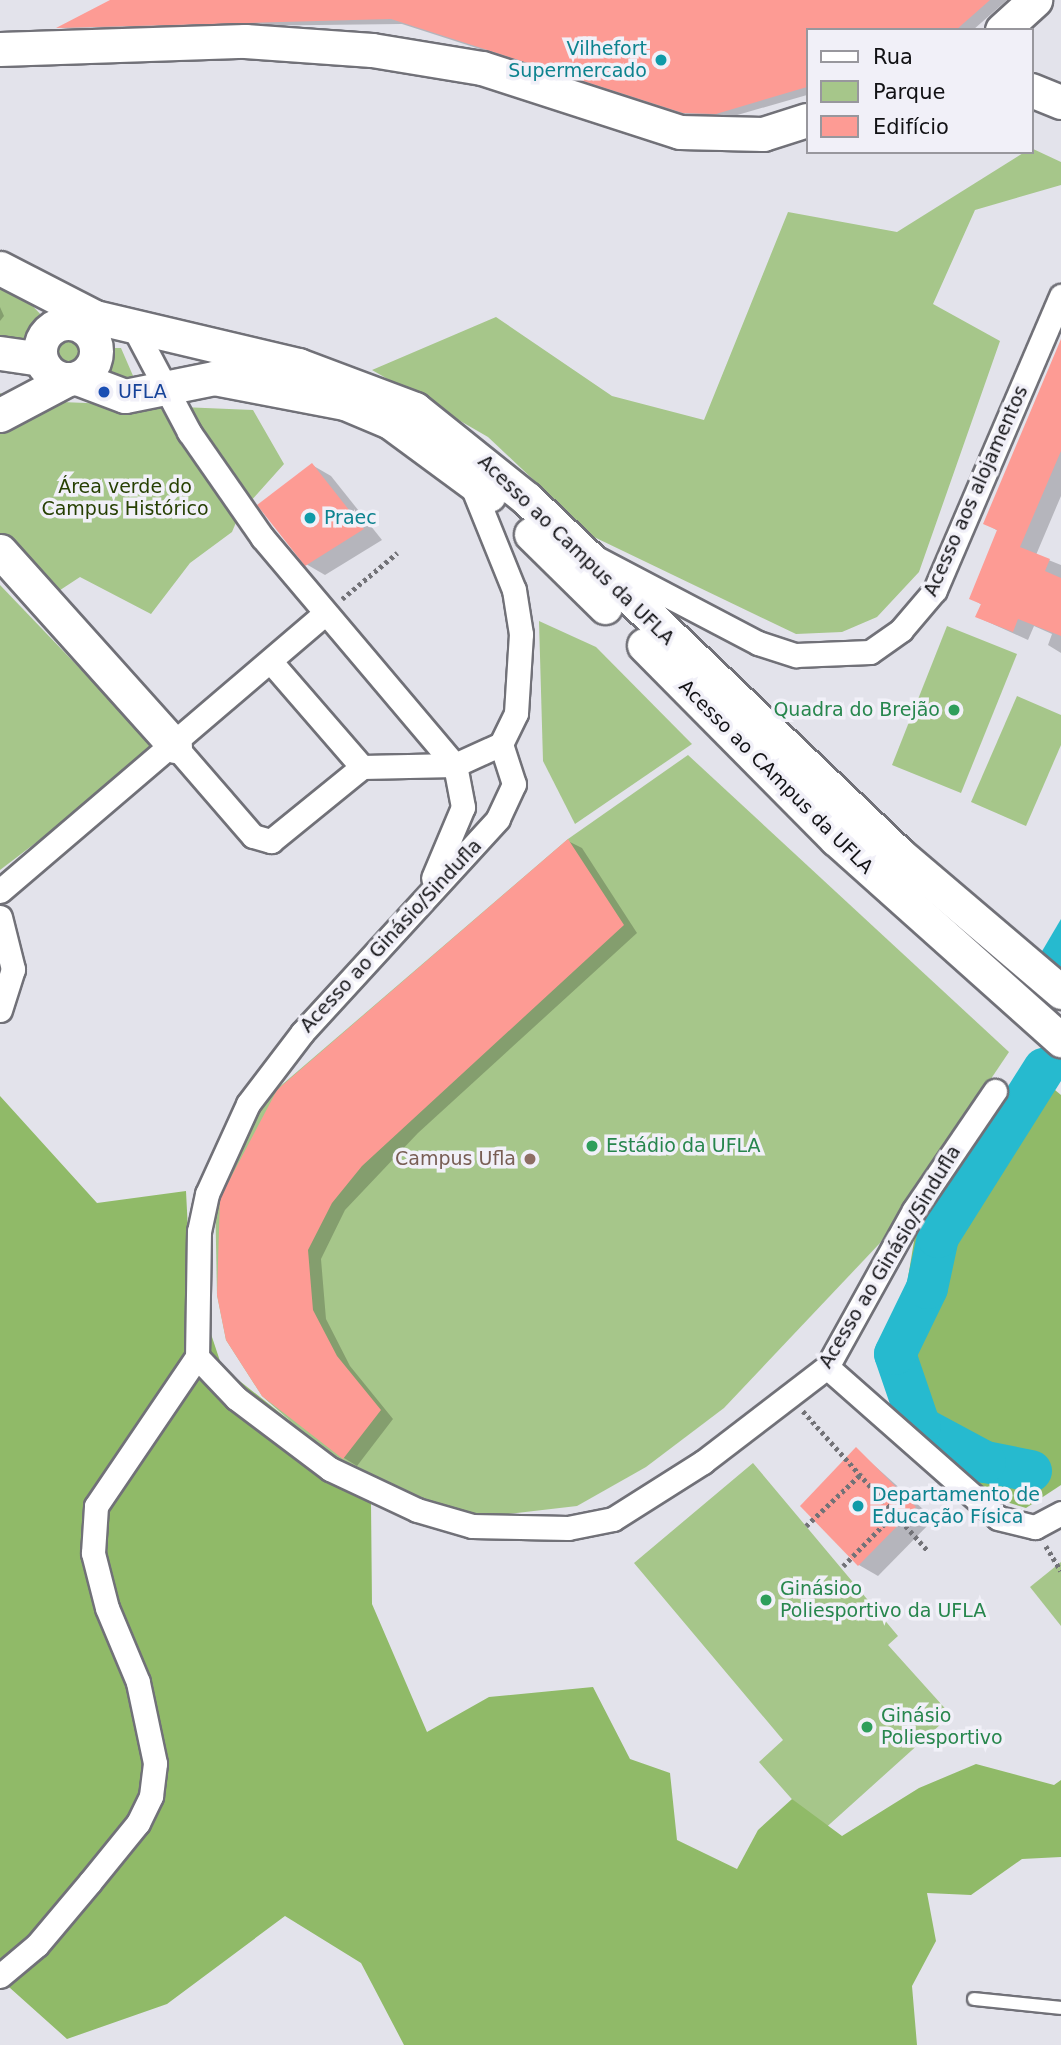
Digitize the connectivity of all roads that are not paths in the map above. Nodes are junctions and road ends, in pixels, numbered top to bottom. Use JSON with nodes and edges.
{"nodes":[{"id":1,"x":1035,"y":0,"type":"edge"},
{"id":2,"x":1004,"y":28,"type":"edge"},
{"id":3,"x":0,"y":49,"type":"edge"},
{"id":4,"x":1033,"y":91,"type":"edge"},
{"id":5,"x":1061,"y":102,"type":"edge"},
{"id":6,"x":806,"y":120,"type":"edge"},
{"id":7,"x":0,"y":268,"type":"edge"},
{"id":8,"x":1061,"y":296,"type":"edge"},
{"id":9,"x":89,"y":322,"type":"junction"},
{"id":10,"x":134,"y":328,"type":"junction"},
{"id":11,"x":0,"y":353,"type":"edge"},
{"id":12,"x":41,"y":359,"type":"junction"},
{"id":13,"x":72,"y":379,"type":"junction"},
{"id":14,"x":165,"y":390,"type":"junction"},
{"id":15,"x":0,"y":415,"type":"edge"},
{"id":16,"x":468,"y":476,"type":"junction"},
{"id":17,"x":0,"y":551,"type":"edge"},
{"id":18,"x":585,"y":554,"type":"junction"},
{"id":19,"x":325,"y":613,"type":"junction"},
{"id":20,"x":721,"y":627,"type":"junction"},
{"id":21,"x":677,"y":647,"type":"junction"},
{"id":22,"x":271,"y":662,"type":"junction"},
{"id":23,"x":501,"y":744,"type":"junction"},
{"id":24,"x":174,"y":746,"type":"junction"},
{"id":25,"x":455,"y":765,"type":"junction"},
{"id":26,"x":362,"y":767,"type":"junction"},
{"id":27,"x":0,"y":891,"type":"edge"},
{"id":28,"x":423,"y":896,"type":"junction"},
{"id":29,"x":0,"y":917,"type":"edge"},
{"id":30,"x":1061,"y":992,"type":"edge"},
{"id":31,"x":0,"y":1010,"type":"edge"},
{"id":32,"x":1061,"y":1040,"type":"edge"},
{"id":33,"x":995,"y":1091,"type":"dead end"},
{"id":34,"x":197,"y":1357,"type":"junction"},
{"id":35,"x":827,"y":1367,"type":"junction"},
{"id":36,"x":1061,"y":1513,"type":"edge"},
{"id":37,"x":0,"y":1976,"type":"edge"},
{"id":38,"x":974,"y":1999,"type":"dead end"},
{"id":39,"x":1061,"y":2008,"type":"edge"}],
"edges":[{"from":1,"to":2,"type":"street"},
{"from":3,"to":6,"type":"street"},
{"from":4,"to":5,"type":"street"},
{"from":7,"to":9,"type":"street","name":"Acesso ao Campus da UFLA"},
{"from":8,"to":20,"type":"street","name":"Acesso aos alojamentos"},
{"from":9,"to":10,"type":"street","name":"Acesso ao Campus da UFLA"},
{"from":9,"to":12,"type":"street"},
{"from":9,"to":13,"type":"street"},
{"from":10,"to":14,"type":"street"},
{"from":10,"to":18,"type":"street","name":"Acesso ao Campus da UFLA"},
{"from":11,"to":12,"type":"street"},
{"from":12,"to":13,"type":"street"},
{"from":13,"to":14,"type":"street","name":"Acesso ao CAmpus da UFLA"},
{"from":13,"to":15,"type":"street"},
{"from":14,"to":16,"type":"street","name":"Acesso ao CAmpus da UFLA"},
{"from":14,"to":19,"type":"street"},
{"from":16,"to":23,"type":"street"},
{"from":16,"to":32,"type":"street","name":"Acesso ao CAmpus da UFLA"},
{"from":17,"to":24,"type":"street"},
{"from":18,"to":20,"type":"street","name":"Acesso aos alojamentos"},
{"from":18,"to":21,"type":"street","name":"Acesso ao Campus da UFLA"},
{"from":19,"to":22,"type":"street"},
{"from":19,"to":25,"type":"street"},
{"from":20,"to":21,"type":"street"},
{"from":21,"to":30,"type":"street","name":"Acesso ao Campus da UFLA"},
{"from":22,"to":24,"type":"street"},
{"from":22,"to":26,"type":"street"},
{"from":23,"to":25,"type":"street"},
{"from":23,"to":28,"type":"street","name":"Acesso ao Ginásio/Sindufla"},
{"from":24,"to":26,"type":"street"},
{"from":24,"to":27,"type":"street"},
{"from":25,"to":26,"type":"street"},
{"from":25,"to":28,"type":"street"},
{"from":28,"to":34,"type":"street","name":"Acesso ao Ginásio/Sindufla"},
{"from":29,"to":31,"type":"street"},
{"from":33,"to":35,"type":"street","name":"Acesso ao Ginásio/Sindufla"},
{"from":34,"to":35,"type":"street","name":"Acesso ao Ginásio/Sindufla"},
{"from":34,"to":37,"type":"street"},
{"from":35,"to":36,"type":"street"},
{"from":38,"to":39,"type":"lane"}]}
